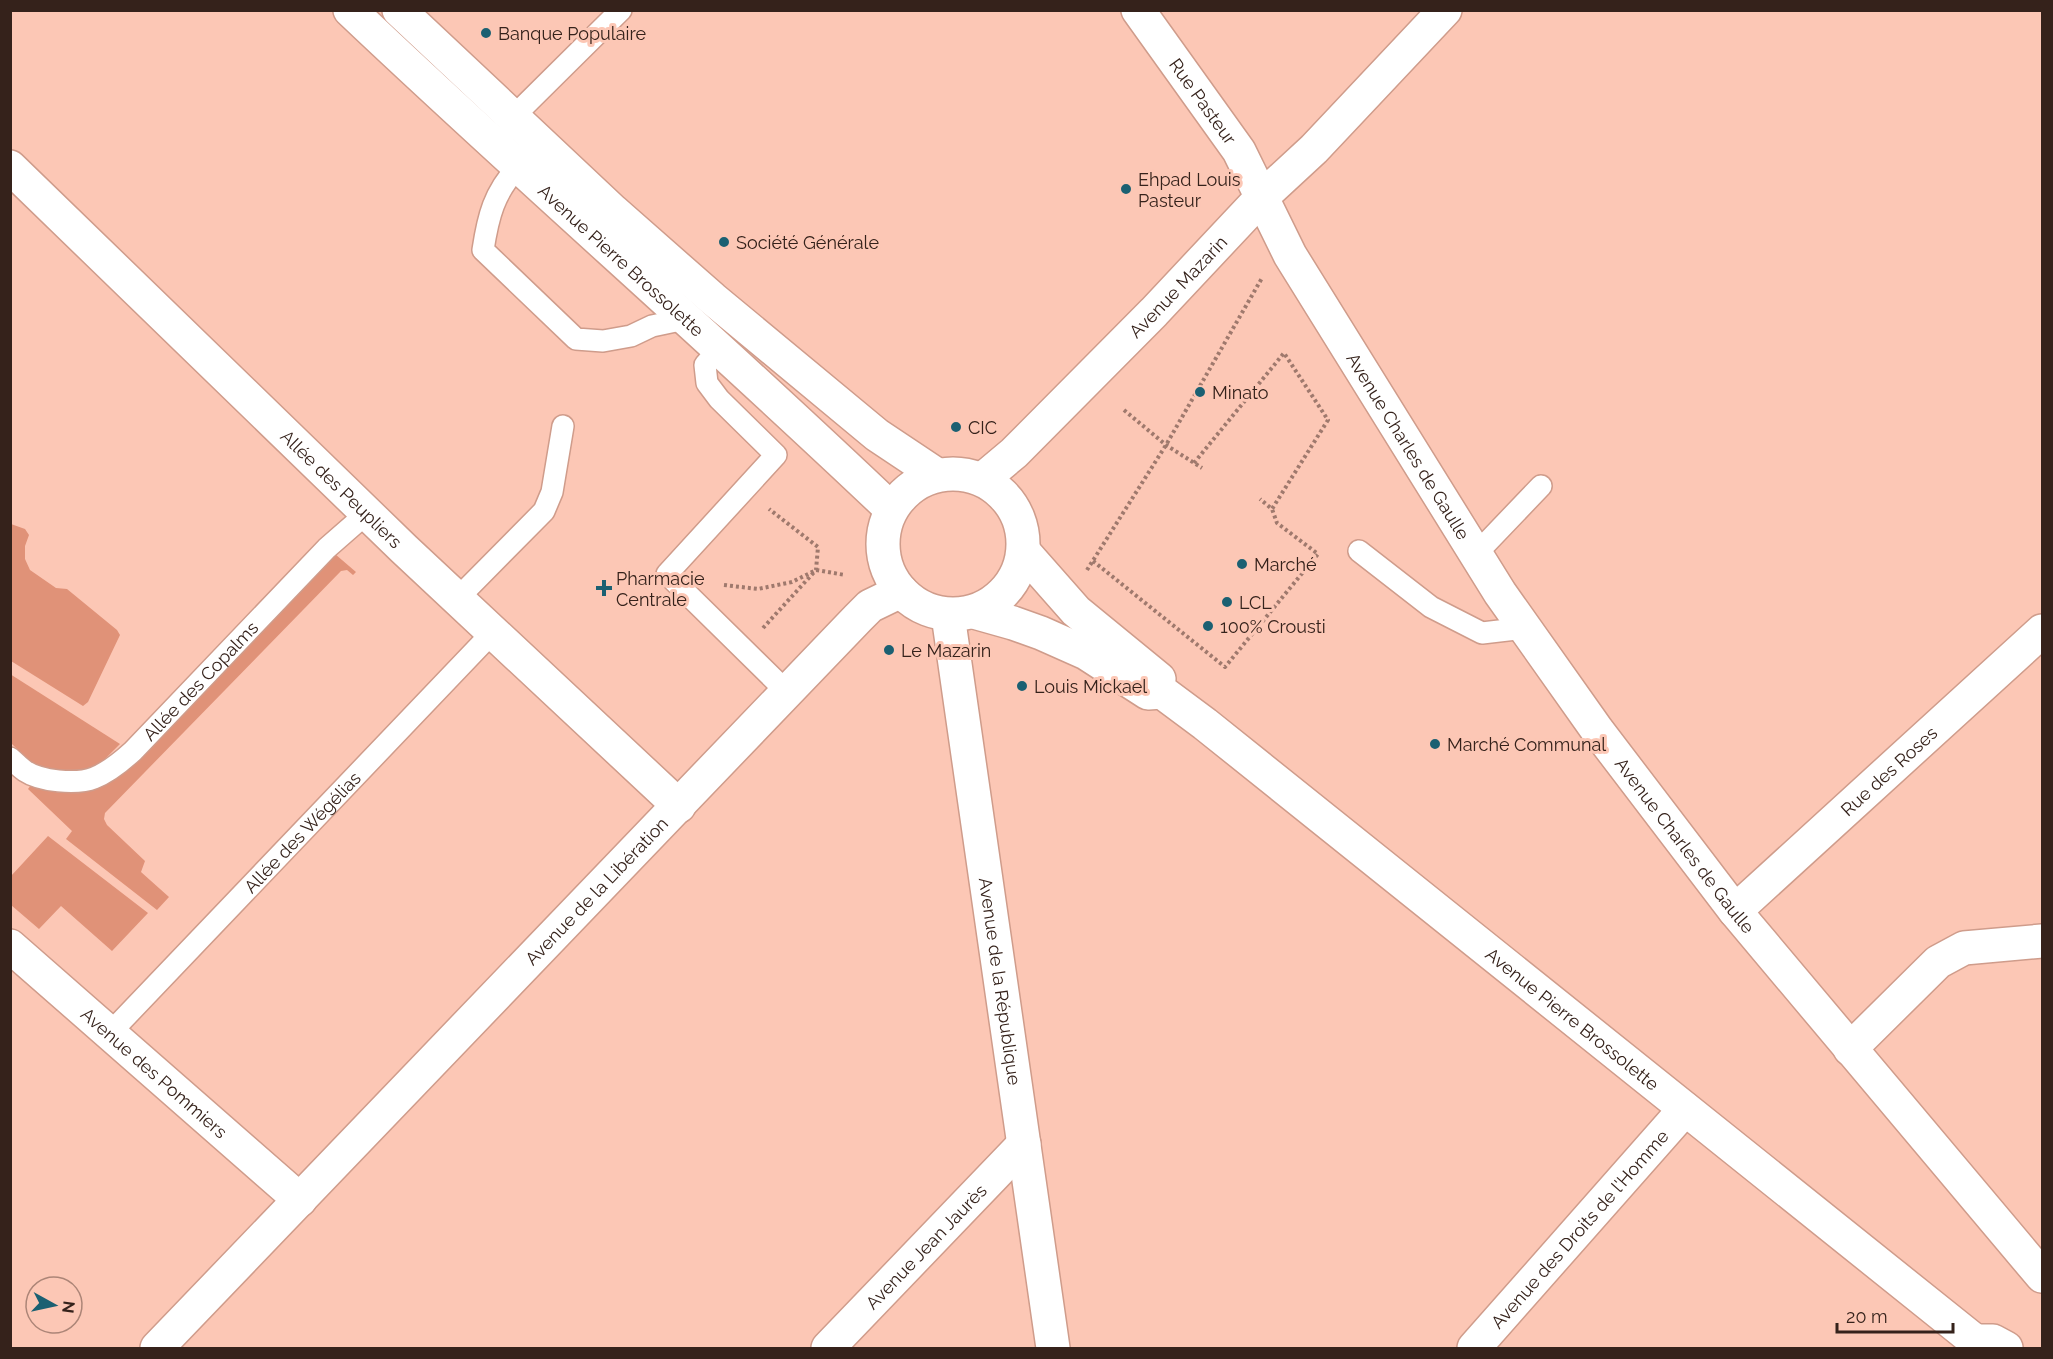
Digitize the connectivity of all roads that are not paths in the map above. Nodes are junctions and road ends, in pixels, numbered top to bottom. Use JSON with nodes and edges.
{"nodes":[{"id":1,"x":350,"y":10,"type":"edge"},
{"id":2,"x":399,"y":10,"type":"edge"},
{"id":3,"x":621,"y":10,"type":"edge"},
{"id":4,"x":1138,"y":10,"type":"edge"},
{"id":5,"x":1445,"y":10,"type":"edge"},
{"id":6,"x":512,"y":118,"type":"junction"},
{"id":7,"x":511,"y":160,"type":"junction"},
{"id":8,"x":10,"y":167,"type":"edge"},
{"id":9,"x":1261,"y":198,"type":"junction"},
{"id":10,"x":685,"y":319,"type":"junction"},
{"id":11,"x":719,"y":348,"type":"junction"},
{"id":12,"x":781,"y":356,"type":"junction"},
{"id":13,"x":563,"y":426,"type":"dead end"},
{"id":14,"x":937,"y":475,"type":"junction"},
{"id":15,"x":983,"y":479,"type":"junction"},
{"id":16,"x":1541,"y":486,"type":"dead end"},
{"id":17,"x":891,"y":509,"type":"junction"},
{"id":18,"x":366,"y":513,"type":"junction"},
{"id":19,"x":1359,"y":551,"type":"dead end"},
{"id":20,"x":1024,"y":552,"type":"junction"},
{"id":21,"x":1476,"y":554,"type":"junction"},
{"id":22,"x":901,"y":591,"type":"junction"},
{"id":23,"x":457,"y":599,"type":"junction"},
{"id":24,"x":961,"y":613,"type":"junction"},
{"id":25,"x":1525,"y":628,"type":"junction"},
{"id":26,"x":493,"y":632,"type":"junction"},
{"id":27,"x":2043,"y":632,"type":"edge"},
{"id":28,"x":787,"y":692,"type":"junction"},
{"id":29,"x":1162,"y":692,"type":"junction"},
{"id":30,"x":10,"y":758,"type":"edge"},
{"id":31,"x":679,"y":806,"type":"junction"},
{"id":32,"x":1735,"y":911,"type":"junction"},
{"id":33,"x":2043,"y":941,"type":"edge"},
{"id":34,"x":10,"y":946,"type":"edge"},
{"id":35,"x":110,"y":1033,"type":"junction"},
{"id":36,"x":1850,"y":1049,"type":"junction"},
{"id":37,"x":1685,"y":1109,"type":"junction"},
{"id":38,"x":1024,"y":1144,"type":"junction"},
{"id":39,"x":300,"y":1200,"type":"junction"},
{"id":40,"x":2043,"y":1276,"type":"edge"},
{"id":41,"x":1977,"y":1345,"type":"edge"},
{"id":42,"x":157,"y":1348,"type":"edge"},
{"id":43,"x":828,"y":1348,"type":"edge"},
{"id":44,"x":1053,"y":1348,"type":"edge"},
{"id":45,"x":1474,"y":1348,"type":"edge"},
{"id":46,"x":2006,"y":1348,"type":"edge"}],
"edges":[{"from":1,"to":7,"type":"street","name":"Avenue Pierre Brossolette"},
{"from":2,"to":6,"type":"street","name":"Avenue Pierre Brossolette"},
{"from":3,"to":6,"type":"lane"},
{"from":4,"to":9,"type":"street","name":"Rue Pasteur"},
{"from":5,"to":9,"type":"street","name":"Avenue Mazarin"},
{"from":6,"to":7,"type":"lane"},
{"from":6,"to":12,"type":"street","name":"Avenue Pierre Brossolette"},
{"from":7,"to":10,"type":"street","name":"Avenue Pierre Brossolette"},
{"from":7,"to":10,"type":"lane"},
{"from":8,"to":18,"type":"street","name":"Allée des Peupliers"},
{"from":9,"to":15,"type":"street","name":"Avenue Mazarin"},
{"from":9,"to":21,"type":"street","name":"Avenue Charles de Gaulle"},
{"from":10,"to":11,"type":"street","name":"Avenue Pierre Brossolette"},
{"from":11,"to":12,"type":"street"},
{"from":11,"to":17,"type":"street","name":"Avenue Pierre Brossolette"},
{"from":11,"to":28,"type":"lane"},
{"from":12,"to":14,"type":"street","name":"Avenue Pierre Brossolette"},
{"from":13,"to":23,"type":"lane"},
{"from":14,"to":15,"type":"street"},
{"from":14,"to":17,"type":"street"},
{"from":15,"to":20,"type":"street"},
{"from":16,"to":21,"type":"lane"},
{"from":17,"to":22,"type":"street"},
{"from":18,"to":23,"type":"street","name":"Allée des Peupliers"},
{"from":18,"to":30,"type":"lane","name":"Allée des Copalms"},
{"from":19,"to":25,"type":"lane"},
{"from":20,"to":24,"type":"street"},
{"from":20,"to":29,"type":"street","name":"Avenue Pierre Brossolette"},
{"from":21,"to":25,"type":"street","name":"Avenue Charles de Gaulle"},
{"from":22,"to":24,"type":"street"},
{"from":22,"to":28,"type":"street","name":"Avenue de la Libération"},
{"from":23,"to":26,"type":"street","name":"Allée des Peupliers"},
{"from":24,"to":29,"type":"street","name":"Avenue Pierre Brossolette"},
{"from":24,"to":38,"type":"street","name":"Avenue de la République"},
{"from":25,"to":32,"type":"street","name":"Avenue Charles de Gaulle"},
{"from":26,"to":31,"type":"street","name":"Allée des Peupliers"},
{"from":26,"to":35,"type":"lane","name":"Allée des Wégélias"},
{"from":27,"to":32,"type":"street","name":"Rue des Roses"},
{"from":28,"to":31,"type":"street","name":"Avenue de la Libération"},
{"from":29,"to":37,"type":"street","name":"Avenue Pierre Brossolette"},
{"from":31,"to":39,"type":"street","name":"Avenue de la Libération"},
{"from":32,"to":36,"type":"street","name":"Avenue Charles de Gaulle"},
{"from":33,"to":36,"type":"street"},
{"from":34,"to":35,"type":"street","name":"Avenue des Pommiers"},
{"from":35,"to":39,"type":"street","name":"Avenue des Pommiers"},
{"from":36,"to":40,"type":"street","name":"Avenue Charles de Gaulle"},
{"from":37,"to":41,"type":"street","name":"Avenue Pierre Brossolette"},
{"from":37,"to":45,"type":"street","name":"Avenue des Droits de l'Homme"},
{"from":38,"to":43,"type":"street","name":"Avenue Jean Jaurès"},
{"from":38,"to":44,"type":"street","name":"Avenue de la République"},
{"from":39,"to":42,"type":"street","name":"Avenue de la Libération"},
{"from":41,"to":46,"type":"street"}]}
